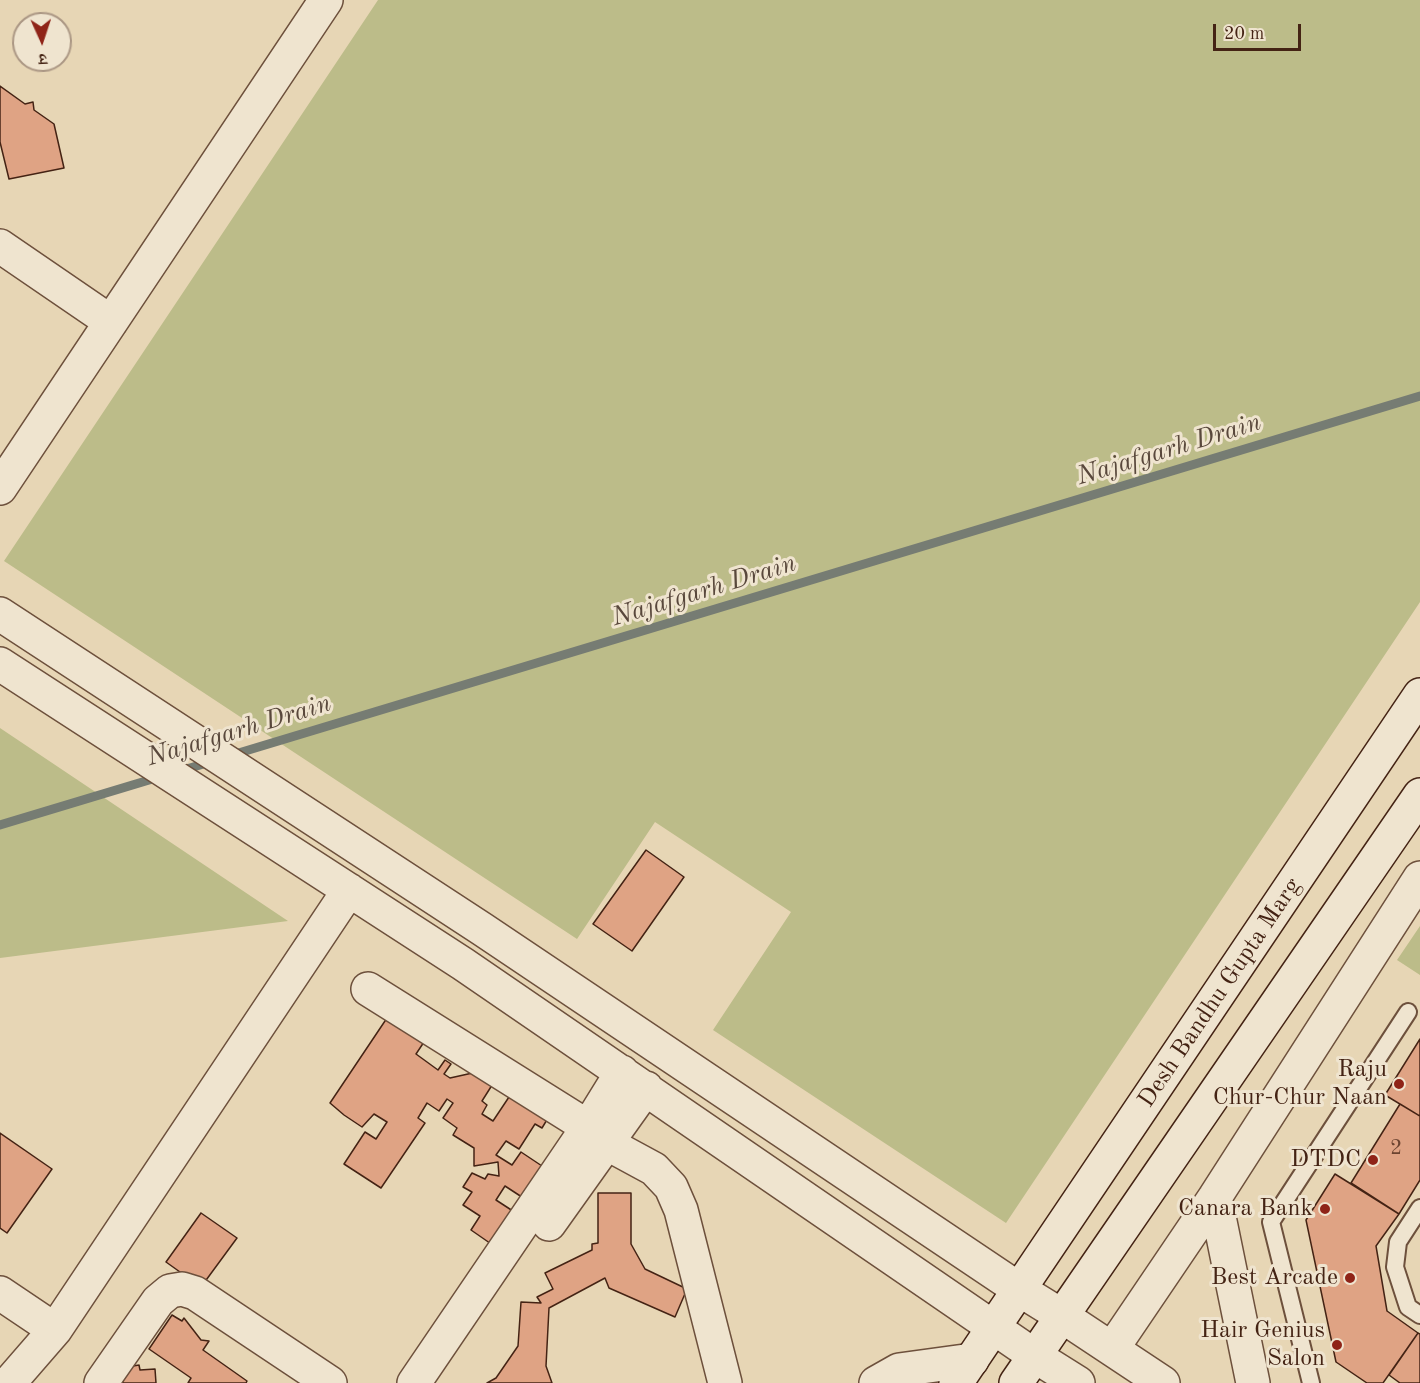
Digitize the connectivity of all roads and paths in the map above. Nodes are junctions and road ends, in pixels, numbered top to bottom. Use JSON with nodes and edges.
{"nodes":[{"id":1,"x":326,"y":0,"type":"edge"},
{"id":2,"x":0,"y":246,"type":"edge"},
{"id":3,"x":111,"y":322,"type":"junction"},
{"id":4,"x":0,"y":488,"type":"edge"},
{"id":5,"x":0,"y":614,"type":"edge"},
{"id":6,"x":0,"y":664,"type":"edge"},
{"id":7,"x":1420,"y":695,"type":"edge"},
{"id":8,"x":1420,"y":795,"type":"edge"},
{"id":9,"x":1420,"y":878,"type":"edge"},
{"id":10,"x":349,"y":890,"type":"junction"},
{"id":11,"x":368,"y":989,"type":"dead end"},
{"id":12,"x":1408,"y":1012,"type":"dead end"},
{"id":13,"x":634,"y":1080,"type":"junction"},
{"id":14,"x":597,"y":1135,"type":"junction"},
{"id":15,"x":1215,"y":1197,"type":"junction"},
{"id":16,"x":1420,"y":1208,"type":"edge"},
{"id":17,"x":1020,"y":1290,"type":"junction"},
{"id":18,"x":0,"y":1293,"type":"edge"},
{"id":19,"x":1062,"y":1316,"type":"junction"},
{"id":20,"x":1420,"y":1316,"type":"edge"},
{"id":21,"x":994,"y":1326,"type":"junction"},
{"id":22,"x":54,"y":1330,"type":"junction"},
{"id":23,"x":1112,"y":1349,"type":"junction"},
{"id":24,"x":1035,"y":1356,"type":"junction"},
{"id":25,"x":964,"y":1371,"type":"edge"},
{"id":26,"x":15,"y":1381,"type":"edge"},
{"id":27,"x":101,"y":1383,"type":"edge"},
{"id":28,"x":330,"y":1383,"type":"edge"},
{"id":29,"x":414,"y":1383,"type":"edge"},
{"id":30,"x":436,"y":1383,"type":"edge"},
{"id":31,"x":725,"y":1383,"type":"edge"},
{"id":32,"x":876,"y":1383,"type":"edge"},
{"id":33,"x":1016,"y":1383,"type":"edge"},
{"id":34,"x":1078,"y":1383,"type":"edge"},
{"id":35,"x":1163,"y":1383,"type":"edge"},
{"id":36,"x":1253,"y":1383,"type":"edge"},
{"id":37,"x":1311,"y":1383,"type":"edge"}],
"edges":[{"from":1,"to":3,"type":"street"},
{"from":2,"to":3,"type":"street"},
{"from":3,"to":4,"type":"street"},
{"from":5,"to":17,"type":"street"},
{"from":6,"to":10,"type":"street"},
{"from":7,"to":17,"type":"street","name":"Desh Bandhu Gupta Marg"},
{"from":8,"to":19,"type":"street"},
{"from":9,"to":15,"type":"street"},
{"from":10,"to":13,"type":"street"},
{"from":10,"to":22,"type":"street"},
{"from":11,"to":14,"type":"street"},
{"from":12,"to":37,"type":"lane"},
{"from":13,"to":14,"type":"street"},
{"from":13,"to":21,"type":"street"},
{"from":14,"to":29,"type":"street"},
{"from":14,"to":30,"type":"street"},
{"from":14,"to":31,"type":"street"},
{"from":15,"to":23,"type":"street"},
{"from":15,"to":36,"type":"street"},
{"from":16,"to":20,"type":"lane"},
{"from":17,"to":19,"type":"street"},
{"from":17,"to":21,"type":"street","name":"Desh Bandhu Gupta Marg"},
{"from":18,"to":22,"type":"street"},
{"from":19,"to":23,"type":"street"},
{"from":19,"to":24,"type":"street"},
{"from":21,"to":24,"type":"street"},
{"from":21,"to":25,"type":"street"},
{"from":22,"to":26,"type":"street"},
{"from":23,"to":35,"type":"street"},
{"from":24,"to":33,"type":"street"},
{"from":24,"to":34,"type":"street"},
{"from":25,"to":32,"type":"street"},
{"from":27,"to":28,"type":"street"}]}
